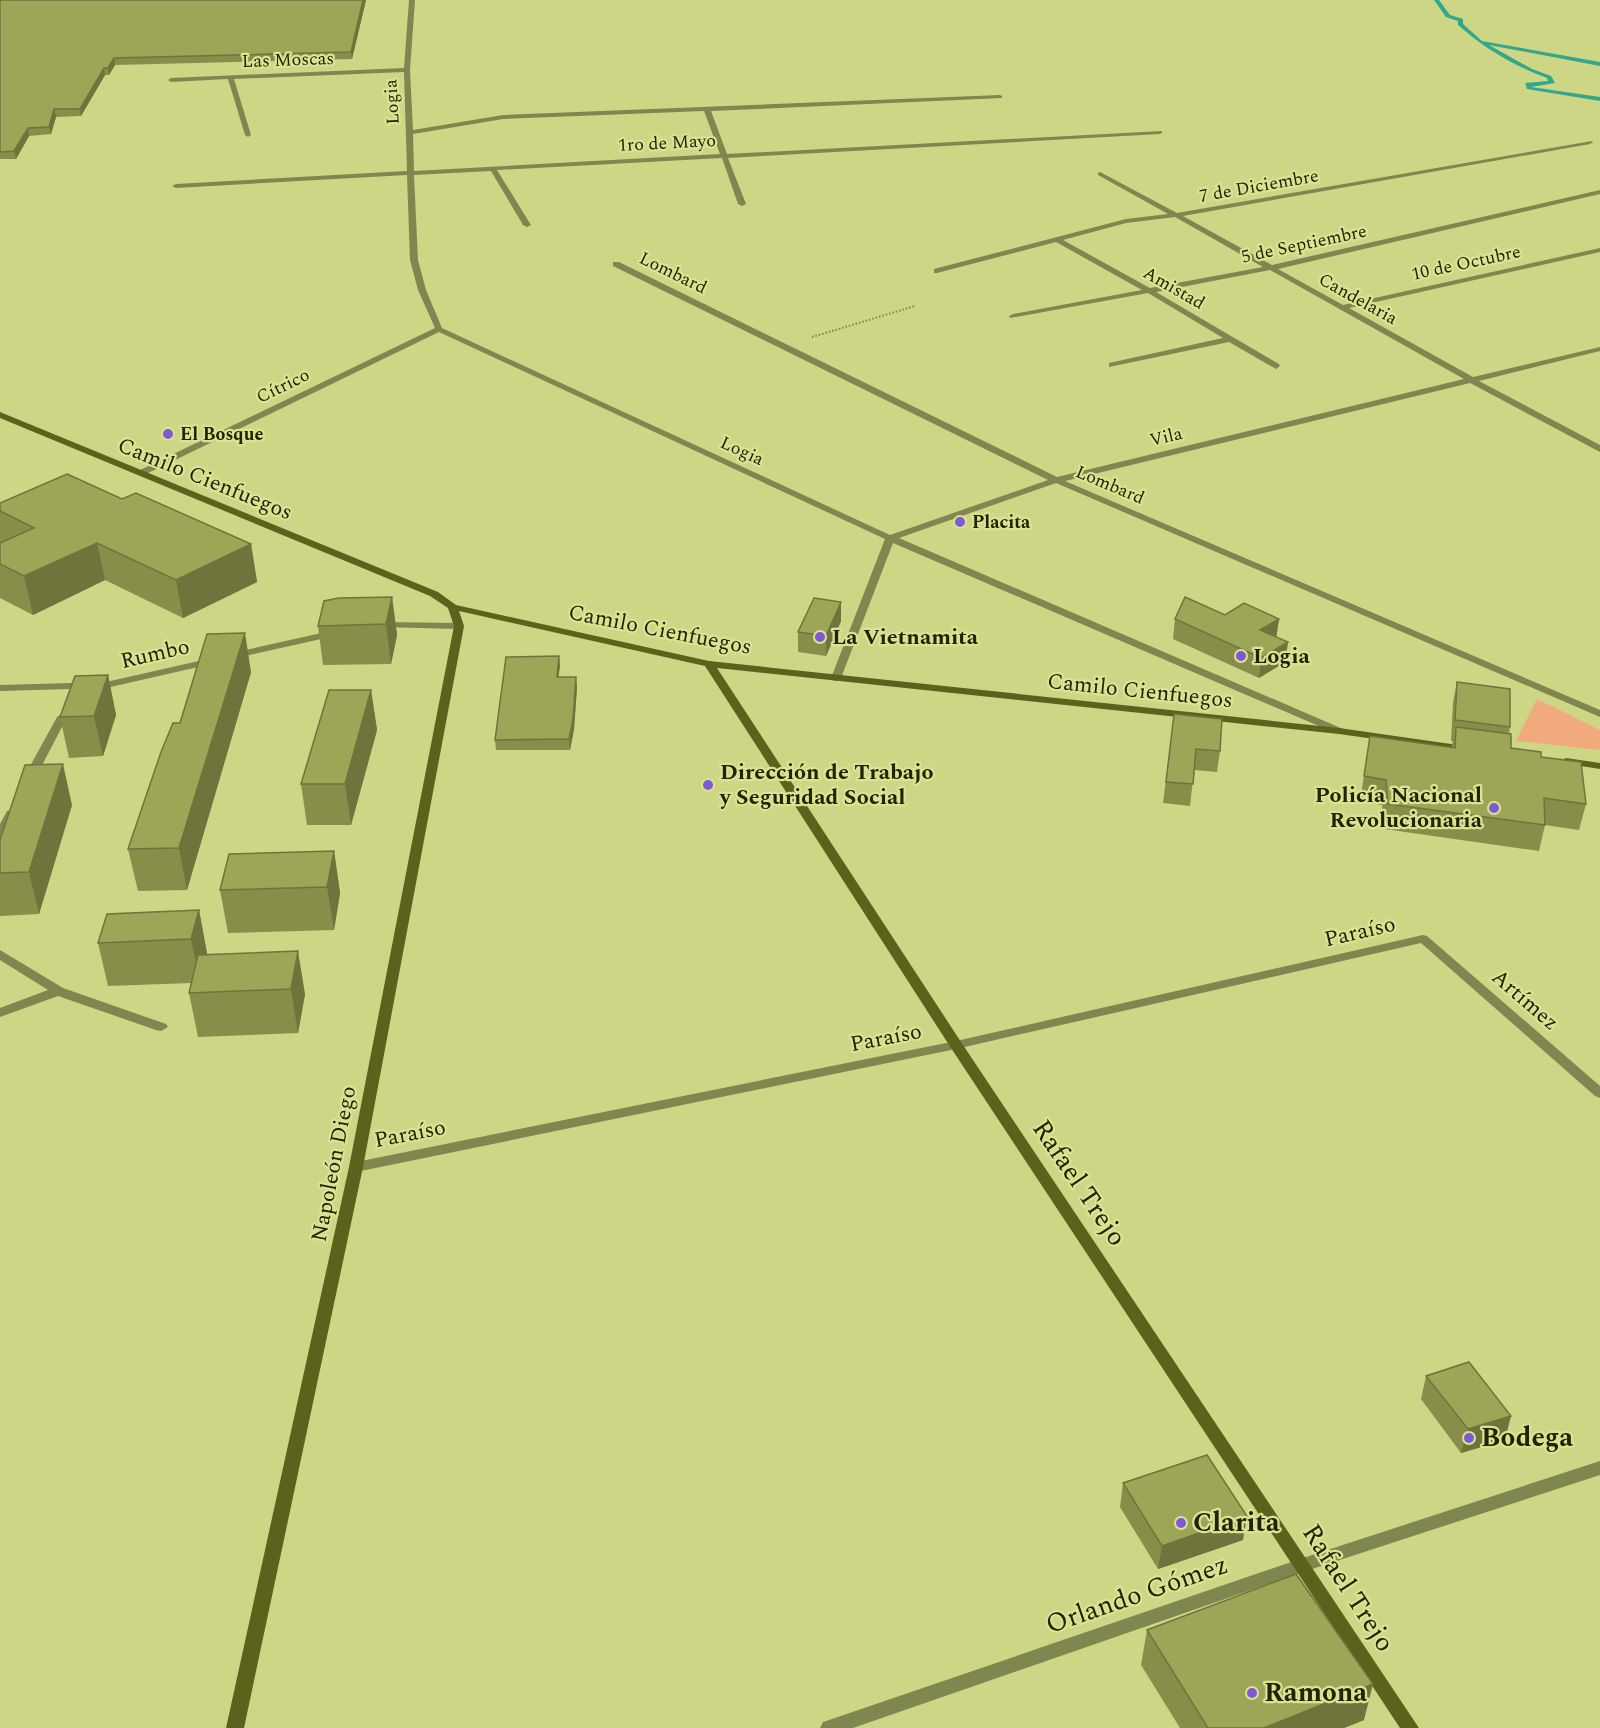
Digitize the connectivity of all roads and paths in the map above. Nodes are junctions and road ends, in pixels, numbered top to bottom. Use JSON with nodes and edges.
{"nodes":[{"id":1,"x":412,"y":0,"type":"edge"},
{"id":2,"x":407,"y":70,"type":"junction"},
{"id":3,"x":230,"y":77,"type":"junction"},
{"id":4,"x":171,"y":80,"type":"dead end"},
{"id":5,"x":1000,"y":97,"type":"dead end"},
{"id":6,"x":707,"y":109,"type":"junction"},
{"id":7,"x":410,"y":132,"type":"junction"},
{"id":8,"x":1160,"y":132,"type":"dead end"},
{"id":9,"x":248,"y":135,"type":"dead end"},
{"id":10,"x":1590,"y":142,"type":"dead end"},
{"id":11,"x":725,"y":155,"type":"junction"},
{"id":12,"x":493,"y":169,"type":"junction"},
{"id":13,"x":412,"y":173,"type":"junction"},
{"id":14,"x":1100,"y":174,"type":"dead end"},
{"id":15,"x":176,"y":186,"type":"dead end"},
{"id":16,"x":1600,"y":192,"type":"edge"},
{"id":17,"x":742,"y":204,"type":"dead end"},
{"id":18,"x":1177,"y":215,"type":"junction"},
{"id":19,"x":527,"y":225,"type":"dead end"},
{"id":20,"x":1056,"y":239,"type":"junction"},
{"id":21,"x":1600,"y":250,"type":"edge"},
{"id":22,"x":616,"y":264,"type":"dead end"},
{"id":23,"x":1270,"y":268,"type":"junction"},
{"id":24,"x":937,"y":272,"type":"dead end"},
{"id":25,"x":1150,"y":291,"type":"junction"},
{"id":26,"x":915,"y":306,"type":"dead end"},
{"id":27,"x":1340,"y":308,"type":"junction"},
{"id":28,"x":1013,"y":316,"type":"dead end"},
{"id":29,"x":439,"y":329,"type":"junction"},
{"id":30,"x":1230,"y":339,"type":"junction"},
{"id":31,"x":783,"y":346,"type":"junction"},
{"id":32,"x":1600,"y":349,"type":"edge"},
{"id":33,"x":1112,"y":365,"type":"dead end"},
{"id":34,"x":1276,"y":366,"type":"dead end"},
{"id":35,"x":1470,"y":381,"type":"junction"},
{"id":36,"x":0,"y":415,"type":"edge"},
{"id":37,"x":1600,"y":449,"type":"edge"},
{"id":38,"x":141,"y":473,"type":"junction"},
{"id":39,"x":1056,"y":480,"type":"junction"},
{"id":40,"x":890,"y":538,"type":"junction"},
{"id":41,"x":453,"y":607,"type":"junction"},
{"id":42,"x":371,"y":625,"type":"edge"},
{"id":43,"x":459,"y":626,"type":"junction"},
{"id":44,"x":350,"y":630,"type":"edge"},
{"id":45,"x":709,"y":664,"type":"junction"},
{"id":46,"x":836,"y":678,"type":"junction"},
{"id":47,"x":106,"y":685,"type":"junction"},
{"id":48,"x":0,"y":688,"type":"edge"},
{"id":49,"x":1600,"y":714,"type":"edge"},
{"id":50,"x":1339,"y":732,"type":"junction"},
{"id":51,"x":1481,"y":750,"type":"edge"},
{"id":52,"x":1552,"y":760,"type":"edge"},
{"id":53,"x":1600,"y":766,"type":"edge"},
{"id":54,"x":0,"y":836,"type":"edge"},
{"id":55,"x":1423,"y":939,"type":"joint"},
{"id":56,"x":0,"y":954,"type":"edge"},
{"id":57,"x":58,"y":991,"type":"junction"},
{"id":58,"x":0,"y":1013,"type":"edge"},
{"id":59,"x":161,"y":1027,"type":"dead end"},
{"id":60,"x":956,"y":1045,"type":"junction"},
{"id":61,"x":1600,"y":1093,"type":"edge"},
{"id":62,"x":356,"y":1167,"type":"junction"},
{"id":63,"x":1600,"y":1468,"type":"edge"},
{"id":64,"x":1303,"y":1565,"type":"junction"},
{"id":65,"x":235,"y":1728,"type":"edge"},
{"id":66,"x":829,"y":1728,"type":"edge"},
{"id":67,"x":1410,"y":1728,"type":"edge"}],
"edges":[{"from":1,"to":2,"type":"street","name":"Logia"},
{"from":2,"to":3,"type":"street","name":"Las Moscas"},
{"from":2,"to":7,"type":"street","name":"Logia"},
{"from":3,"to":4,"type":"street","name":"Las Moscas"},
{"from":3,"to":9,"type":"street"},
{"from":5,"to":6,"type":"street"},
{"from":6,"to":7,"type":"street"},
{"from":6,"to":11,"type":"street"},
{"from":7,"to":13,"type":"street","name":"Logia"},
{"from":8,"to":11,"type":"street","name":"1ro de Mayo"},
{"from":10,"to":18,"type":"street","name":"7 de Diciembre"},
{"from":11,"to":12,"type":"street","name":"1ro de Mayo"},
{"from":11,"to":17,"type":"street"},
{"from":12,"to":13,"type":"street","name":"1ro de Mayo"},
{"from":12,"to":19,"type":"street"},
{"from":13,"to":15,"type":"street","name":"1ro de Mayo"},
{"from":13,"to":29,"type":"street","name":"Logia"},
{"from":14,"to":18,"type":"street","name":"Candelaria"},
{"from":16,"to":23,"type":"street","name":"5 de Septiembre"},
{"from":18,"to":20,"type":"street","name":"7 de Diciembre"},
{"from":18,"to":23,"type":"street","name":"Candelaria"},
{"from":20,"to":24,"type":"street","name":"7 de Diciembre"},
{"from":20,"to":25,"type":"street","name":"Amistad"},
{"from":21,"to":27,"type":"street","name":"10 de Octubre"},
{"from":22,"to":31,"type":"street","name":"Lombard"},
{"from":23,"to":25,"type":"street","name":"5 de Septiembre"},
{"from":23,"to":27,"type":"street","name":"Candelaria"},
{"from":25,"to":28,"type":"street","name":"5 de Septiembre"},
{"from":25,"to":30,"type":"street","name":"Amistad"},
{"from":26,"to":31,"type":"path"},
{"from":27,"to":35,"type":"street","name":"Candelaria"},
{"from":29,"to":38,"type":"street","name":"Cítrico"},
{"from":29,"to":40,"type":"street","name":"Logia"},
{"from":30,"to":33,"type":"street"},
{"from":30,"to":34,"type":"street","name":"Amistad"},
{"from":31,"to":39,"type":"street","name":"Lombard"},
{"from":32,"to":35,"type":"street","name":"Vila"},
{"from":35,"to":37,"type":"street","name":"Candelaria"},
{"from":35,"to":39,"type":"street","name":"Vila"},
{"from":36,"to":38,"type":"main road","name":"Camilo Cienfuegos"},
{"from":38,"to":41,"type":"main road","name":"Camilo Cienfuegos"},
{"from":39,"to":40,"type":"street","name":"Vila"},
{"from":39,"to":49,"type":"street","name":"Lombard"},
{"from":40,"to":46,"type":"street"},
{"from":40,"to":50,"type":"street","name":"Logia"},
{"from":41,"to":43,"type":"main road","name":"Napoleón Diego"},
{"from":41,"to":45,"type":"main road","name":"Camilo Cienfuegos"},
{"from":42,"to":43,"type":"street"},
{"from":43,"to":62,"type":"main road","name":"Napoleón Diego"},
{"from":44,"to":47,"type":"street","name":"Rumbo"},
{"from":45,"to":46,"type":"main road","name":"Camilo Cienfuegos"},
{"from":45,"to":60,"type":"main road","name":"Rafael Trejo"},
{"from":46,"to":50,"type":"main road","name":"Camilo Cienfuegos"},
{"from":47,"to":48,"type":"street","name":"Rumbo"},
{"from":47,"to":54,"type":"street"},
{"from":50,"to":51,"type":"main road","name":"Camilo Cienfuegos"},
{"from":52,"to":53,"type":"main road"},
{"from":55,"to":60,"type":"street","name":"Paraíso"},
{"from":55,"to":61,"type":"street","name":"Artímez"},
{"from":56,"to":57,"type":"street"},
{"from":57,"to":58,"type":"street"},
{"from":57,"to":59,"type":"street"},
{"from":60,"to":62,"type":"street","name":"Paraíso"},
{"from":60,"to":64,"type":"main road","name":"Rafael Trejo"},
{"from":62,"to":65,"type":"main road","name":"Napoleón Diego"},
{"from":63,"to":64,"type":"street","name":"Orlando Gómez"},
{"from":64,"to":66,"type":"street","name":"Orlando Gómez"},
{"from":64,"to":67,"type":"main road","name":"Rafael Trejo"}]}
